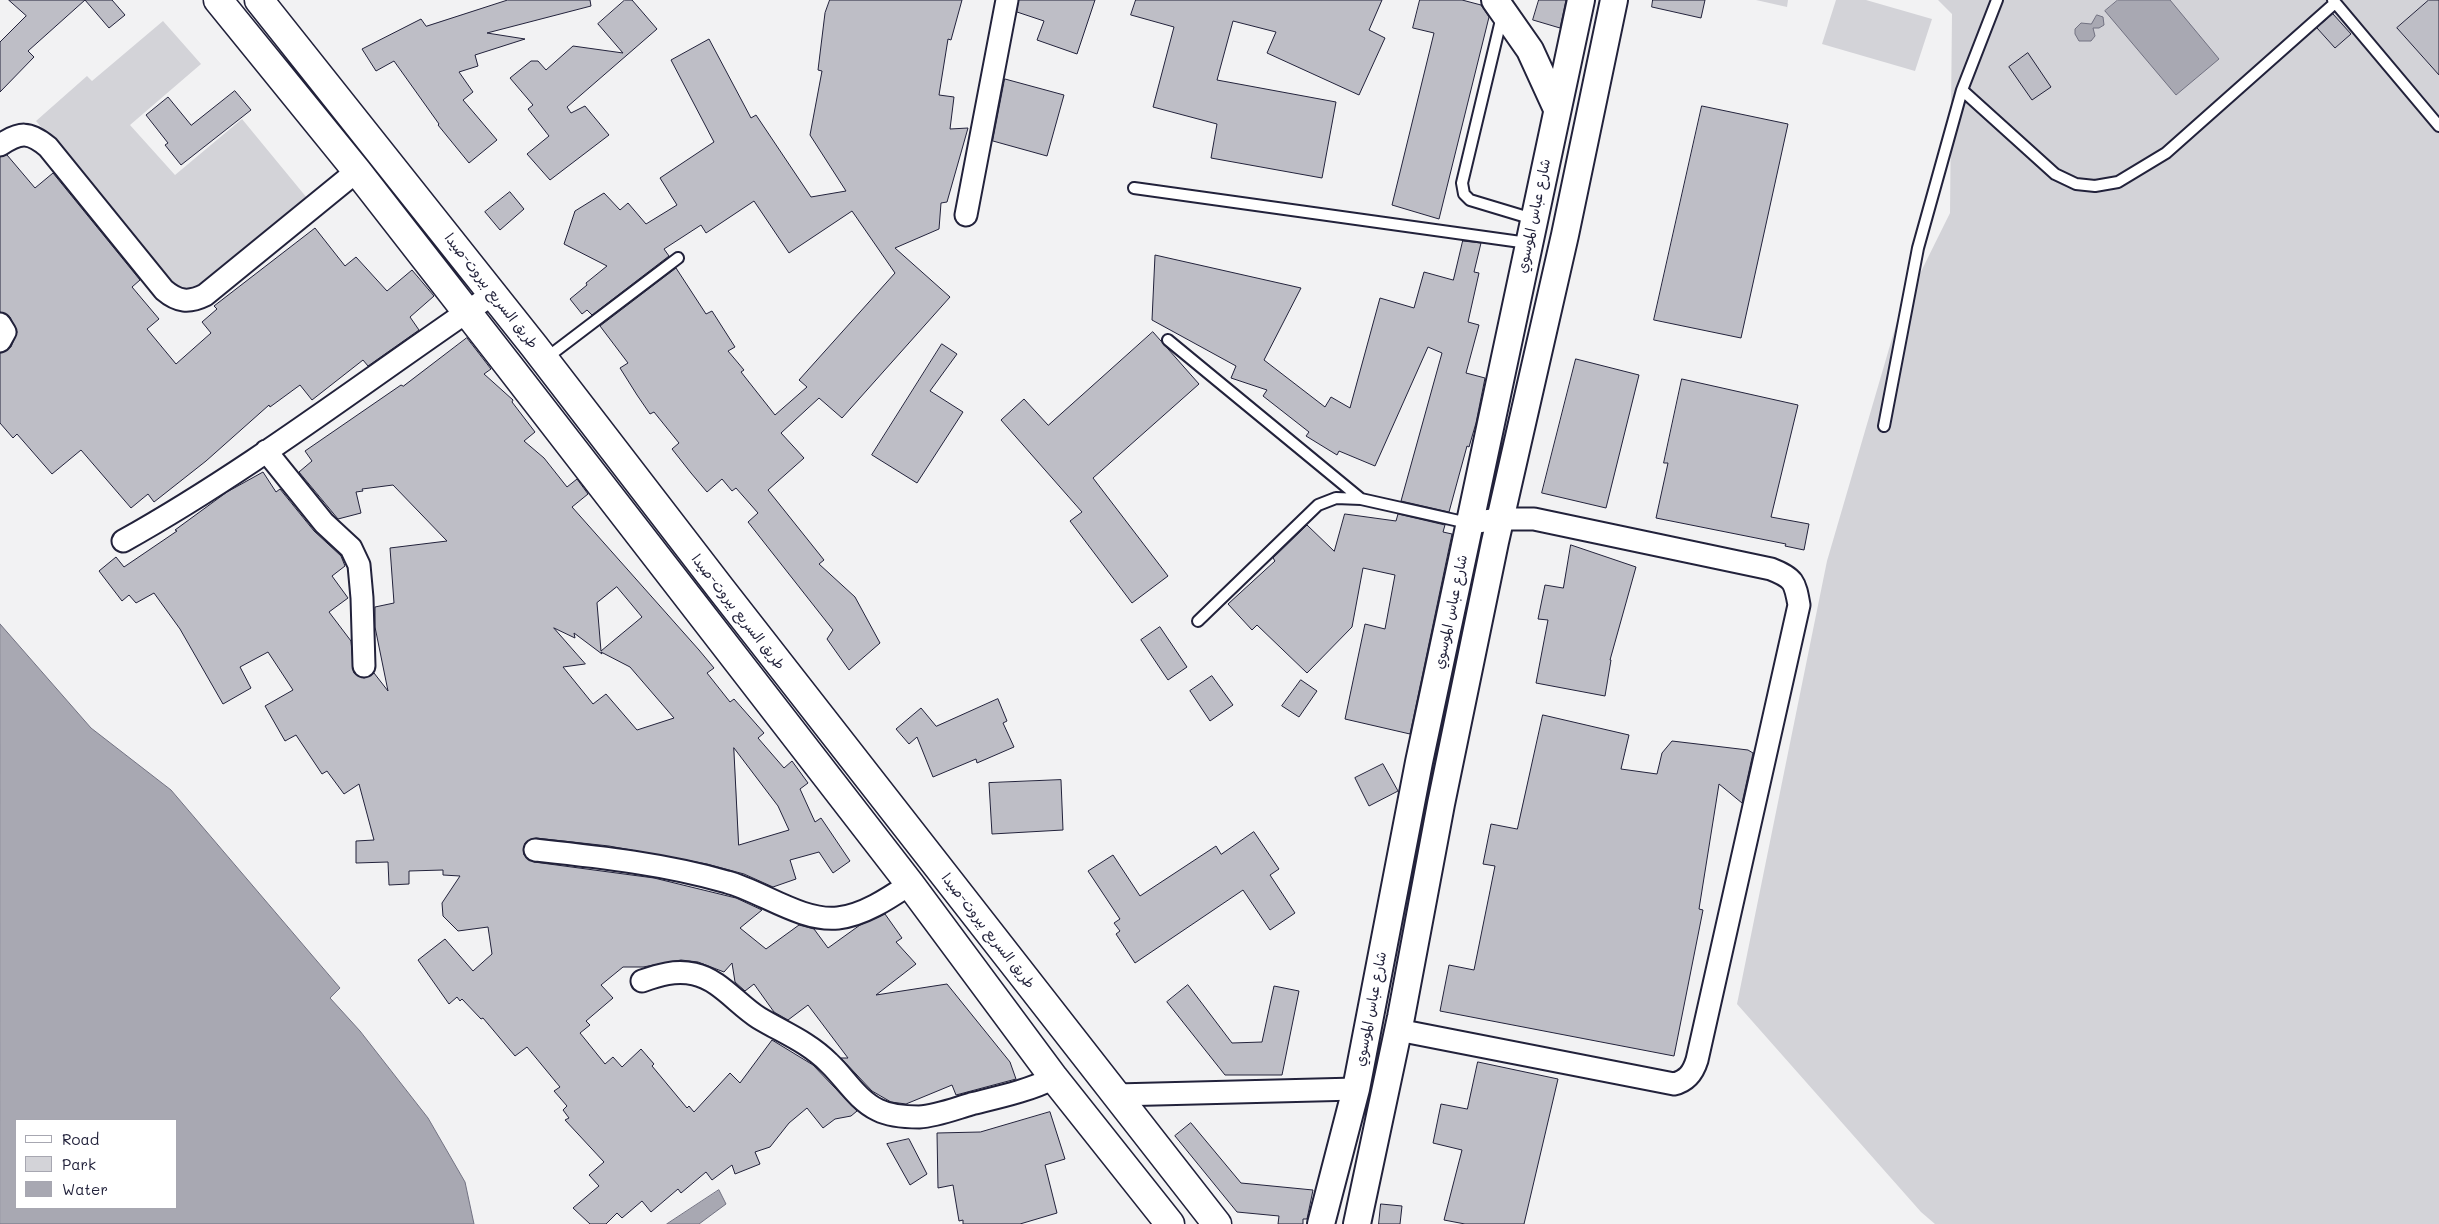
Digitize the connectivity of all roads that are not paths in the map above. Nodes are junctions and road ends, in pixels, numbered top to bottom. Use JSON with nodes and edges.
{"nodes":[{"id":1,"x":218,"y":0,"type":"edge"},
{"id":2,"x":259,"y":0,"type":"edge"},
{"id":3,"x":1007,"y":0,"type":"edge"},
{"id":4,"x":1581,"y":0,"type":"edge"},
{"id":5,"x":1614,"y":0,"type":"edge"},
{"id":6,"x":1997,"y":0,"type":"edge"},
{"id":7,"x":2334,"y":1,"type":"edge"},
{"id":8,"x":1499,"y":5,"type":"edge"},
{"id":9,"x":1962,"y":90,"type":"junction"},
{"id":10,"x":1557,"y":109,"type":"junction"},
{"id":11,"x":2439,"y":126,"type":"edge"},
{"id":12,"x":0,"y":145,"type":"edge"},
{"id":13,"x":357,"y":171,"type":"junction"},
{"id":14,"x":1134,"y":188,"type":"dead end"},
{"id":15,"x":966,"y":215,"type":"dead end"},
{"id":16,"x":1531,"y":231,"type":"junction"},
{"id":17,"x":678,"y":258,"type":"dead end"},
{"id":18,"x":493,"y":294,"type":"junction"},
{"id":19,"x":466,"y":312,"type":"junction"},
{"id":20,"x":0,"y":324,"type":"edge"},
{"id":21,"x":1168,"y":340,"type":"dead end"},
{"id":22,"x":0,"y":341,"type":"edge"},
{"id":23,"x":544,"y":359,"type":"junction"},
{"id":24,"x":1884,"y":426,"type":"dead end"},
{"id":25,"x":266,"y":451,"type":"junction"},
{"id":26,"x":1361,"y":500,"type":"junction"},
{"id":27,"x":1500,"y":519,"type":"junction"},
{"id":28,"x":1469,"y":524,"type":"junction"},
{"id":29,"x":123,"y":541,"type":"dead end"},
{"id":30,"x":1198,"y":621,"type":"dead end"},
{"id":31,"x":364,"y":666,"type":"dead end"},
{"id":32,"x":535,"y":850,"type":"dead end"},
{"id":33,"x":910,"y":884,"type":"junction"},
{"id":34,"x":642,"y":981,"type":"dead end"},
{"id":35,"x":1398,"y":1030,"type":"junction"},
{"id":36,"x":1054,"y":1078,"type":"junction"},
{"id":37,"x":1356,"y":1090,"type":"junction"},
{"id":38,"x":1116,"y":1095,"type":"junction"},
{"id":39,"x":1170,"y":1224,"type":"edge"},
{"id":40,"x":1217,"y":1224,"type":"edge"},
{"id":41,"x":1321,"y":1224,"type":"edge"},
{"id":42,"x":1357,"y":1224,"type":"edge"}],
"edges":[{"from":1,"to":13,"type":"highway"},
{"from":2,"to":18,"type":"highway","name":"طريق السريع بيروت-صيدا"},
{"from":3,"to":15,"type":"street"},
{"from":4,"to":10,"type":"street","name":"شارع عباس الموسوي"},
{"from":5,"to":27,"type":"street","name":"شارع عباس الموسوي"},
{"from":6,"to":9,"type":"lane"},
{"from":7,"to":9,"type":"lane"},
{"from":7,"to":11,"type":"lane"},
{"from":8,"to":10,"type":"street"},
{"from":8,"to":16,"type":"lane"},
{"from":9,"to":24,"type":"lane"},
{"from":10,"to":16,"type":"street","name":"شارع عباس الموسوي"},
{"from":12,"to":13,"type":"street"},
{"from":13,"to":19,"type":"highway"},
{"from":14,"to":16,"type":"lane"},
{"from":16,"to":28,"type":"street","name":"شارع عباس الموسوي"},
{"from":17,"to":23,"type":"lane"},
{"from":18,"to":19,"type":"street"},
{"from":18,"to":23,"type":"highway","name":"طريق السريع بيروت-صيدا"},
{"from":19,"to":25,"type":"street"},
{"from":19,"to":33,"type":"highway"},
{"from":20,"to":22,"type":"street"},
{"from":21,"to":26,"type":"lane"},
{"from":23,"to":38,"type":"highway","name":"طريق السريع بيروت-صيدا"},
{"from":25,"to":29,"type":"street"},
{"from":25,"to":31,"type":"street"},
{"from":26,"to":28,"type":"lane"},
{"from":26,"to":30,"type":"lane"},
{"from":27,"to":28,"type":"street"},
{"from":27,"to":35,"type":"street","name":"شارع عباس الموسوي"},
{"from":27,"to":35,"type":"street"},
{"from":28,"to":37,"type":"street","name":"شارع عباس الموسوي"},
{"from":32,"to":33,"type":"street"},
{"from":33,"to":36,"type":"highway"},
{"from":34,"to":36,"type":"street"},
{"from":35,"to":42,"type":"street","name":"شارع عباس الموسوي"},
{"from":36,"to":39,"type":"highway"},
{"from":37,"to":38,"type":"street"},
{"from":37,"to":41,"type":"street","name":"شارع عباس الموسوي"},
{"from":38,"to":40,"type":"highway","name":"طريق السريع بيروت-صيدا"}]}
